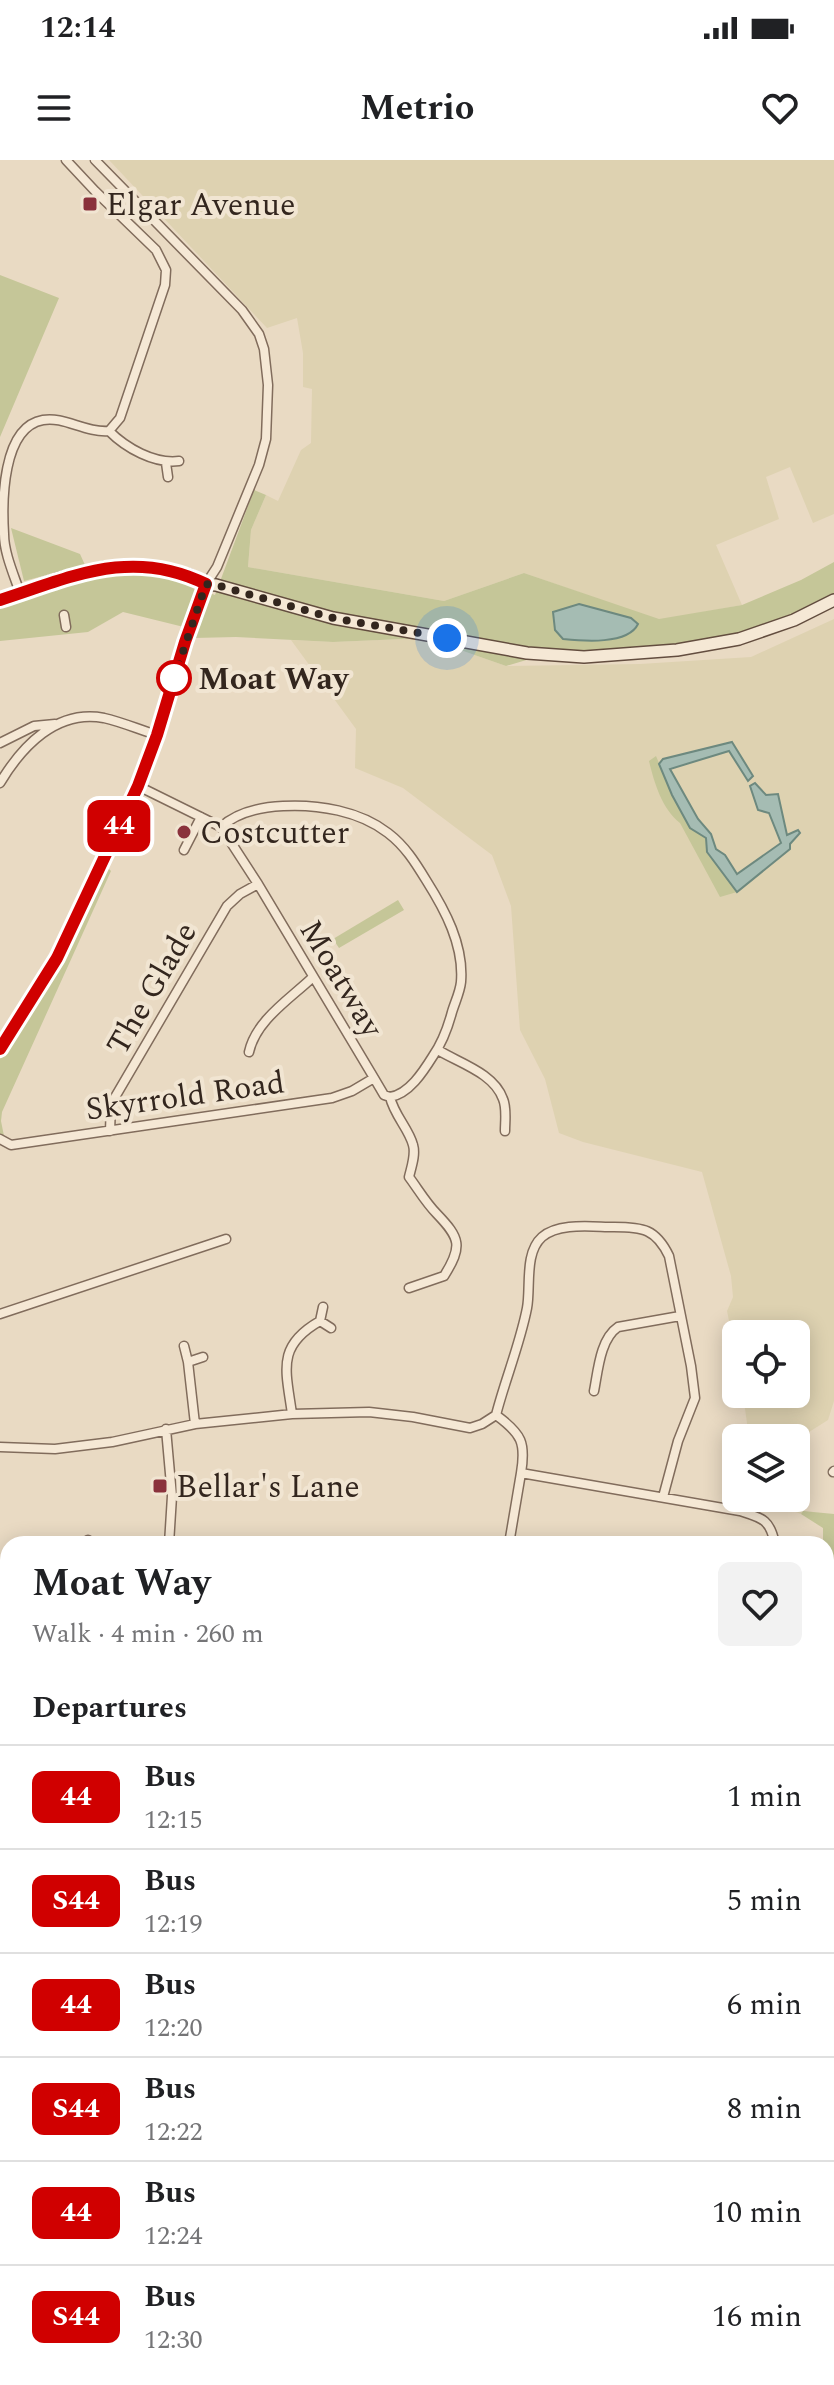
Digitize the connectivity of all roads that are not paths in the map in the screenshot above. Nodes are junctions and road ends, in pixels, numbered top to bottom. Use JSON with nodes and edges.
{"nodes":[{"id":1,"x":66,"y":160,"type":"edge"},
{"id":2,"x":95,"y":160,"type":"edge"},
{"id":3,"x":109,"y":431,"type":"junction"},
{"id":4,"x":179,"y":461,"type":"dead end"},
{"id":5,"x":166,"y":463,"type":"junction"},
{"id":6,"x":168,"y":477,"type":"dead end"},
{"id":7,"x":206,"y":584,"type":"junction"},
{"id":8,"x":20,"y":593,"type":"junction"},
{"id":9,"x":0,"y":600,"type":"edge"},
{"id":10,"x":834,"y":600,"type":"edge"},
{"id":11,"x":64,"y":615,"type":"dead end"},
{"id":12,"x":66,"y":627,"type":"dead end"},
{"id":13,"x":55,"y":724,"type":"junction"},
{"id":14,"x":157,"y":735,"type":"junction"},
{"id":15,"x":0,"y":743,"type":"edge"},
{"id":16,"x":0,"y":783,"type":"edge"},
{"id":17,"x":138,"y":786,"type":"junction"},
{"id":18,"x":201,"y":817,"type":"junction"},
{"id":19,"x":221,"y":827,"type":"junction"},
{"id":20,"x":184,"y":850,"type":"dead end"},
{"id":21,"x":258,"y":884,"type":"junction"},
{"id":22,"x":313,"y":977,"type":"junction"},
{"id":23,"x":0,"y":1049,"type":"edge"},
{"id":24,"x":438,"y":1050,"type":"junction"},
{"id":25,"x":249,"y":1052,"type":"dead end"},
{"id":26,"x":374,"y":1078,"type":"junction"},
{"id":27,"x":390,"y":1097,"type":"junction"},
{"id":28,"x":110,"y":1131,"type":"junction"},
{"id":29,"x":505,"y":1131,"type":"dead end"},
{"id":30,"x":0,"y":1139,"type":"edge"},
{"id":31,"x":226,"y":1239,"type":"dead end"},
{"id":32,"x":409,"y":1288,"type":"dead end"},
{"id":33,"x":323,"y":1307,"type":"dead end"},
{"id":34,"x":0,"y":1314,"type":"edge"},
{"id":35,"x":680,"y":1316,"type":"junction"},
{"id":36,"x":320,"y":1321,"type":"junction"},
{"id":37,"x":331,"y":1328,"type":"dead end"},
{"id":38,"x":184,"y":1346,"type":"dead end"},
{"id":39,"x":203,"y":1357,"type":"dead end"},
{"id":40,"x":188,"y":1362,"type":"junction"},
{"id":41,"x":594,"y":1391,"type":"dead end"},
{"id":42,"x":292,"y":1414,"type":"junction"},
{"id":43,"x":496,"y":1415,"type":"junction"},
{"id":44,"x":195,"y":1424,"type":"junction"},
{"id":45,"x":166,"y":1429,"type":"junction"},
{"id":46,"x":0,"y":1447,"type":"edge"},
{"id":47,"x":521,"y":1473,"type":"junction"},
{"id":48,"x":663,"y":1497,"type":"junction"},
{"id":49,"x":170,"y":1536,"type":"edge"},
{"id":50,"x":510,"y":1536,"type":"edge"},
{"id":51,"x":774,"y":1536,"type":"edge"}],
"edges":[{"from":1,"to":3,"type":"street"},
{"from":2,"to":7,"type":"street"},
{"from":3,"to":5,"type":"street"},
{"from":3,"to":8,"type":"street"},
{"from":4,"to":5,"type":"street"},
{"from":5,"to":6,"type":"street"},
{"from":7,"to":8,"type":"street"},
{"from":7,"to":10,"type":"street"},
{"from":7,"to":14,"type":"street"},
{"from":8,"to":9,"type":"street"},
{"from":11,"to":12,"type":"street"},
{"from":13,"to":14,"type":"street"},
{"from":13,"to":15,"type":"street"},
{"from":13,"to":16,"type":"street"},
{"from":14,"to":17,"type":"street"},
{"from":17,"to":18,"type":"street"},
{"from":17,"to":23,"type":"street"},
{"from":18,"to":19,"type":"street"},
{"from":18,"to":20,"type":"street"},
{"from":19,"to":21,"type":"street","name":"Moatway"},
{"from":19,"to":24,"type":"street"},
{"from":21,"to":22,"type":"street","name":"Moatway"},
{"from":21,"to":28,"type":"street","name":"The Glade"},
{"from":22,"to":25,"type":"street"},
{"from":22,"to":26,"type":"street","name":"Moatway"},
{"from":24,"to":27,"type":"street"},
{"from":24,"to":29,"type":"street"},
{"from":26,"to":27,"type":"street","name":"Moatway"},
{"from":26,"to":28,"type":"street","name":"Skyrrold Road"},
{"from":27,"to":32,"type":"street","name":"Moatway"},
{"from":28,"to":30,"type":"street","name":"Skyrrold Road"},
{"from":31,"to":34,"type":"street"},
{"from":33,"to":36,"type":"street"},
{"from":35,"to":41,"type":"street"},
{"from":35,"to":43,"type":"street"},
{"from":35,"to":48,"type":"street"},
{"from":36,"to":37,"type":"street"},
{"from":36,"to":42,"type":"street"},
{"from":38,"to":40,"type":"street"},
{"from":39,"to":40,"type":"street"},
{"from":40,"to":44,"type":"street"},
{"from":42,"to":43,"type":"street"},
{"from":42,"to":44,"type":"street"},
{"from":43,"to":47,"type":"street"},
{"from":44,"to":45,"type":"street"},
{"from":45,"to":46,"type":"street"},
{"from":45,"to":49,"type":"street"},
{"from":47,"to":48,"type":"street"},
{"from":47,"to":50,"type":"street"},
{"from":48,"to":51,"type":"street"}]}
